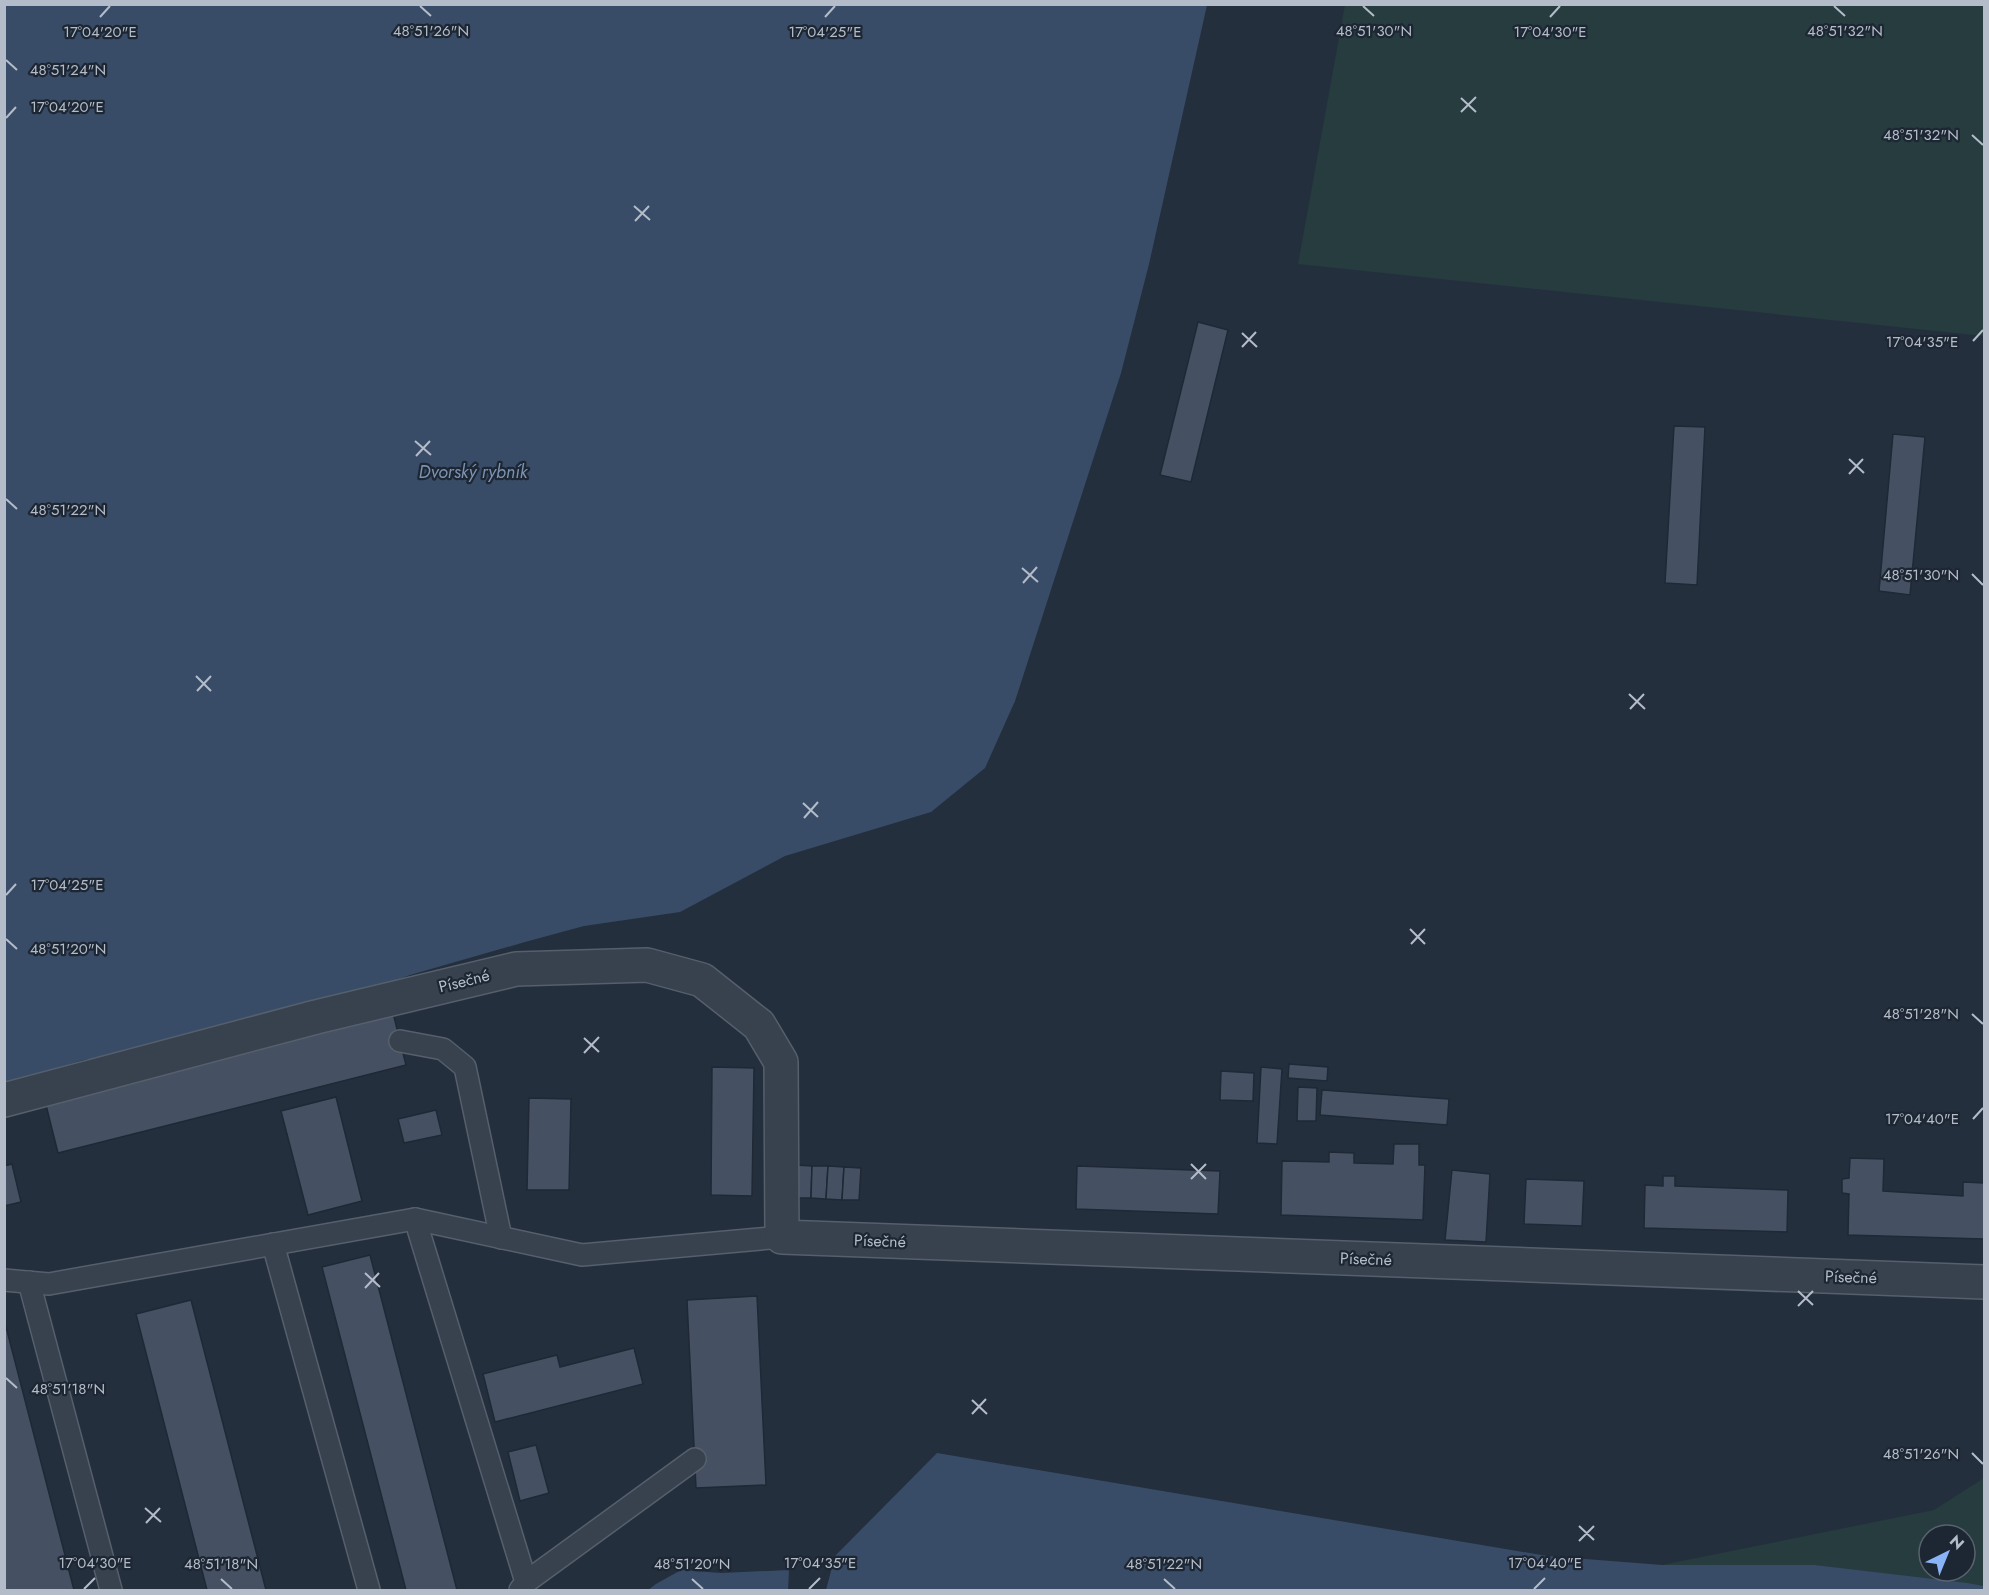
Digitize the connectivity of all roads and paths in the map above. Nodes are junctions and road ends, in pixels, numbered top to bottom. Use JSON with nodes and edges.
{"nodes":[{"id":1,"x":400,"y":1041,"type":"dead end"},
{"id":2,"x":4,"y":1100,"type":"edge"},
{"id":3,"x":415,"y":1219,"type":"junction"},
{"id":4,"x":782,"y":1237,"type":"junction"},
{"id":5,"x":501,"y":1238,"type":"junction"},
{"id":6,"x":273,"y":1244,"type":"junction"},
{"id":7,"x":4,"y":1280,"type":"edge"},
{"id":8,"x":28,"y":1282,"type":"junction"},
{"id":9,"x":1984,"y":1282,"type":"edge"},
{"id":10,"x":695,"y":1460,"type":"dead end"},
{"id":11,"x":523,"y":1586,"type":"edge"},
{"id":12,"x":111,"y":1590,"type":"edge"},
{"id":13,"x":369,"y":1590,"type":"edge"}],
"edges":[{"from":1,"to":5,"type":"lane"},
{"from":2,"to":4,"type":"street","name":"Písečné"},
{"from":3,"to":5,"type":"lane"},
{"from":3,"to":6,"type":"lane"},
{"from":3,"to":11,"type":"lane"},
{"from":4,"to":5,"type":"lane"},
{"from":4,"to":9,"type":"street","name":"Písečné"},
{"from":6,"to":8,"type":"lane"},
{"from":6,"to":13,"type":"lane"},
{"from":7,"to":8,"type":"lane"},
{"from":8,"to":12,"type":"lane"},
{"from":10,"to":11,"type":"lane"}]}
